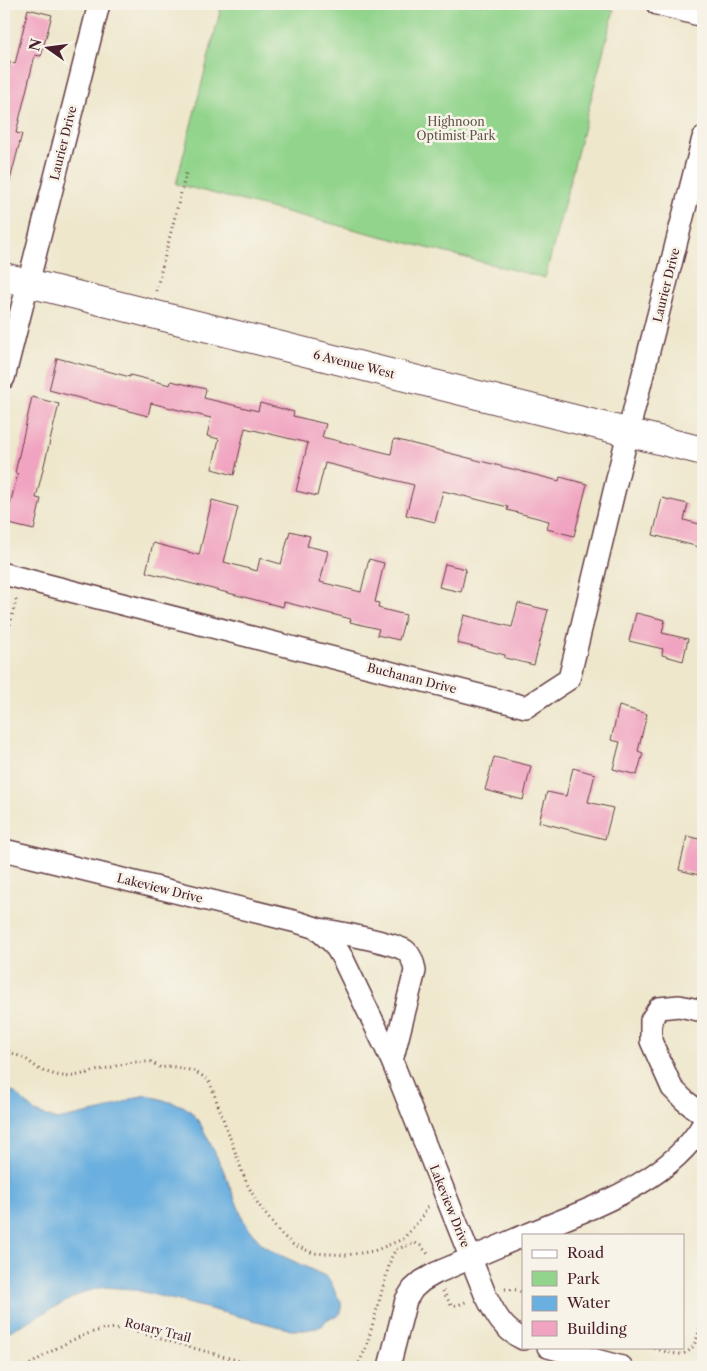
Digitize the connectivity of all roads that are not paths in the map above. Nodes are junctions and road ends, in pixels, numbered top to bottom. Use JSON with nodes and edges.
{"nodes":[{"id":1,"x":99,"y":4,"type":"edge"},
{"id":2,"x":657,"y":4,"type":"edge"},
{"id":3,"x":703,"y":16,"type":"edge"},
{"id":4,"x":703,"y":138,"type":"edge"},
{"id":5,"x":16,"y":280,"type":"edge"},
{"id":6,"x":4,"y":378,"type":"edge"},
{"id":7,"x":628,"y":433,"type":"junction"},
{"id":8,"x":703,"y":452,"type":"edge"},
{"id":9,"x":12,"y":576,"type":"edge"},
{"id":10,"x":4,"y":850,"type":"edge"},
{"id":11,"x":316,"y":928,"type":"junction"},
{"id":12,"x":703,"y":1011,"type":"edge"},
{"id":13,"x":392,"y":1061,"type":"junction"},
{"id":14,"x":703,"y":1114,"type":"edge"},
{"id":15,"x":703,"y":1124,"type":"edge"},
{"id":16,"x":527,"y":1234,"type":"edge"},
{"id":17,"x":522,"y":1236,"type":"edge"},
{"id":18,"x":471,"y":1258,"type":"junction"},
{"id":19,"x":522,"y":1339,"type":"edge"},
{"id":20,"x":552,"y":1348,"type":"edge"},
{"id":21,"x":389,"y":1367,"type":"edge"},
{"id":22,"x":622,"y":1367,"type":"edge"}],
"edges":[{"from":1,"to":5,"type":"street","name":"Laurier Drive"},
{"from":2,"to":3,"type":"street"},
{"from":4,"to":7,"type":"street","name":"Laurier Drive"},
{"from":5,"to":6,"type":"street"},
{"from":5,"to":7,"type":"street","name":"6 Avenue West"},
{"from":7,"to":8,"type":"street","name":"6 Avenue West"},
{"from":7,"to":9,"type":"street","name":"Buchanan Drive"},
{"from":10,"to":11,"type":"street","name":"Lakeview Drive"},
{"from":11,"to":13,"type":"street","name":"Lakeview Drive"},
{"from":11,"to":13,"type":"street","name":"Lakeview Drive"},
{"from":12,"to":14,"type":"street"},
{"from":13,"to":18,"type":"street","name":"Lakeview Drive"},
{"from":15,"to":16,"type":"street"},
{"from":17,"to":18,"type":"street"},
{"from":18,"to":19,"type":"street","name":"Lakeview Drive"},
{"from":18,"to":21,"type":"street"},
{"from":20,"to":22,"type":"street"}]}
